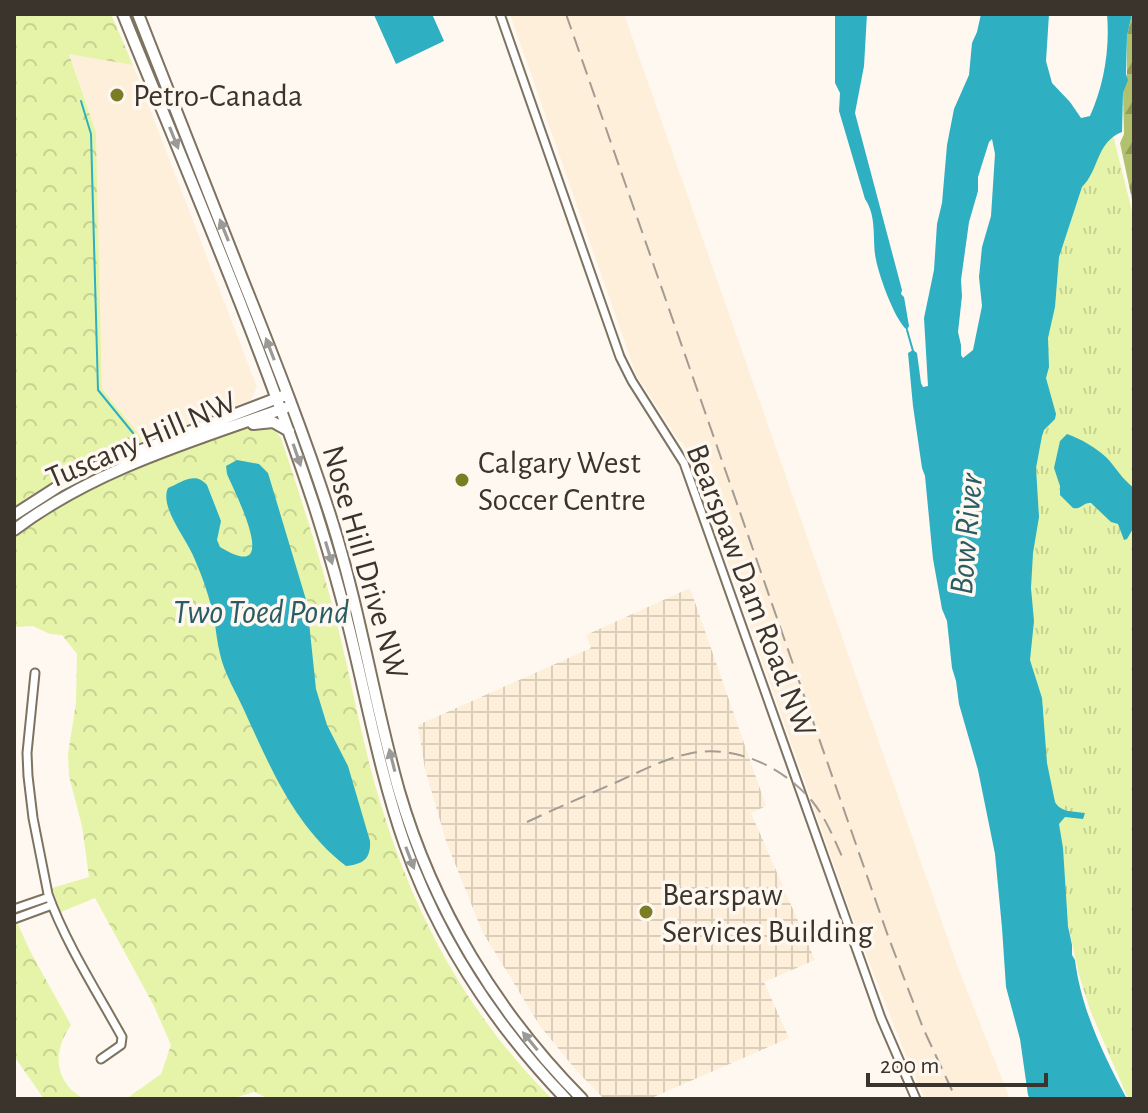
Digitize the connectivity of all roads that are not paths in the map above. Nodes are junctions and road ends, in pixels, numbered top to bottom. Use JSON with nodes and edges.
{"nodes":[{"id":1,"x":123,"y":14,"type":"edge"},
{"id":2,"x":138,"y":14,"type":"edge"},
{"id":3,"x":500,"y":14,"type":"edge"},
{"id":4,"x":255,"y":339,"type":"junction"},
{"id":5,"x":291,"y":400,"type":"junction"},
{"id":6,"x":279,"y":404,"type":"junction"},
{"id":7,"x":258,"y":405,"type":"junction"},
{"id":8,"x":232,"y":427,"type":"junction"},
{"id":9,"x":289,"y":431,"type":"junction"},
{"id":10,"x":14,"y":515,"type":"edge"},
{"id":11,"x":14,"y":530,"type":"edge"},
{"id":12,"x":35,"y":673,"type":"dead end"},
{"id":13,"x":50,"y":901,"type":"junction"},
{"id":14,"x":14,"y":909,"type":"edge"},
{"id":15,"x":14,"y":919,"type":"edge"},
{"id":16,"x":101,"y":1059,"type":"dead end"},
{"id":17,"x":566,"y":1099,"type":"edge"},
{"id":18,"x":582,"y":1099,"type":"edge"},
{"id":19,"x":916,"y":1099,"type":"edge"}],
"edges":[{"from":1,"to":4,"type":"street","name":"Nose Hill Drive NW","one_way":true},
{"from":5,"to":2,"type":"street","name":"Nose Hill Drive NW","one_way":true},
{"from":3,"to":19,"type":"street","name":"Bearspaw Dam Road NW"},
{"from":4,"to":6,"type":"street","name":"Nose Hill Drive NW"},
{"from":4,"to":7,"type":"street"},
{"from":5,"to":6,"type":"street","name":"Tuscany Hill NW"},
{"from":18,"to":5,"type":"street","name":"Nose Hill Drive NW","one_way":true},
{"from":6,"to":7,"type":"street","name":"Tuscany Hill NW"},
{"from":6,"to":8,"type":"street","name":"Tuscany Hill NW"},
{"from":6,"to":9,"type":"street","name":"Nose Hill Drive NW"},
{"from":7,"to":10,"type":"street","name":"Tuscany Hill NW"},
{"from":8,"to":9,"type":"street"},
{"from":8,"to":11,"type":"street","name":"Tuscany Hill NW"},
{"from":9,"to":17,"type":"street","name":"Nose Hill Drive NW","one_way":true},
{"from":12,"to":13,"type":"street"},
{"from":13,"to":14,"type":"street"},
{"from":13,"to":15,"type":"street"},
{"from":13,"to":16,"type":"street"}]}
